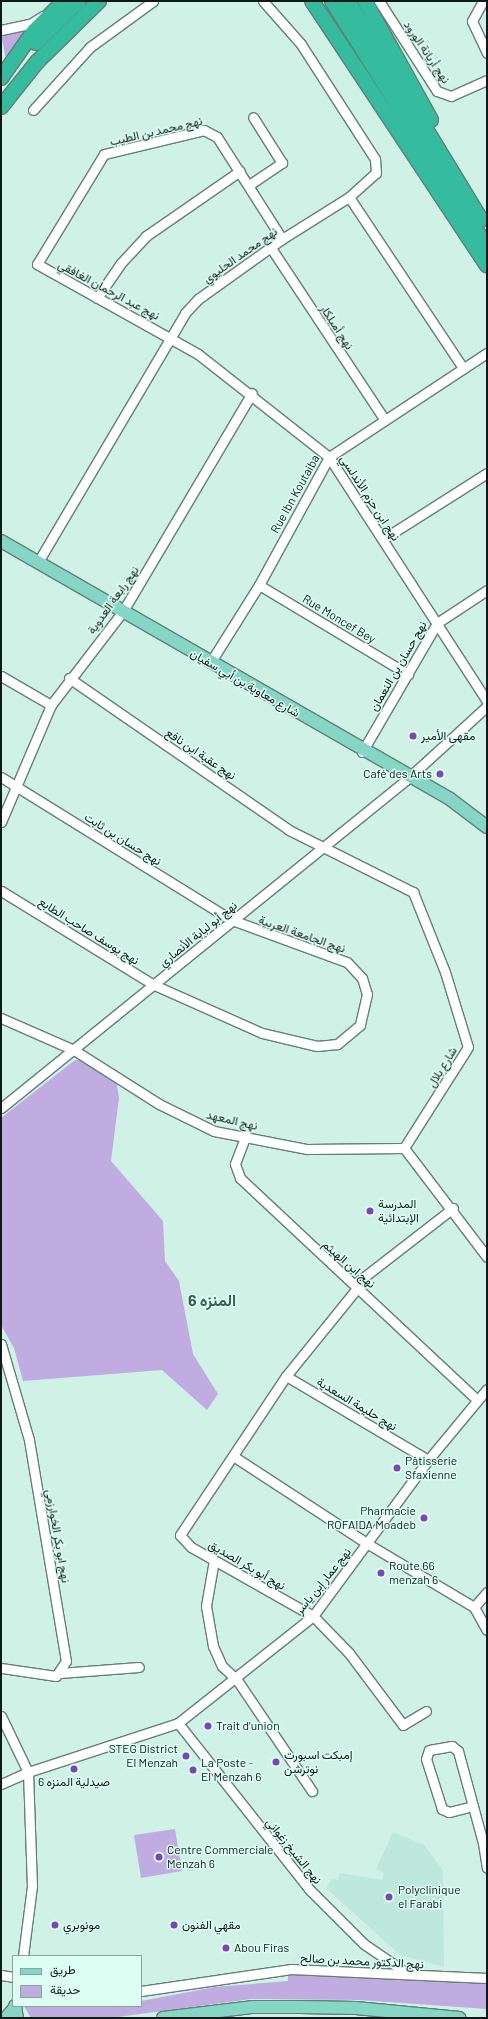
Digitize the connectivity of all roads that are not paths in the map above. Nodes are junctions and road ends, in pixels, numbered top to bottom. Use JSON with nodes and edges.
{"nodes":[{"id":1,"x":63,"y":1,"type":"edge"},
{"id":2,"x":79,"y":1,"type":"edge"},
{"id":3,"x":99,"y":1,"type":"edge"},
{"id":4,"x":153,"y":1,"type":"edge"},
{"id":5,"x":264,"y":1,"type":"edge"},
{"id":6,"x":307,"y":1,"type":"edge"},
{"id":7,"x":312,"y":1,"type":"edge"},
{"id":8,"x":332,"y":1,"type":"edge"},
{"id":9,"x":365,"y":1,"type":"edge"},
{"id":10,"x":379,"y":1,"type":"edge"},
{"id":11,"x":483,"y":1,"type":"edge"},
{"id":12,"x":350,"y":6,"type":"edge"},
{"id":13,"x":1,"y":30,"type":"edge"},
{"id":14,"x":338,"y":42,"type":"junction"},
{"id":15,"x":487,"y":53,"type":"edge"},
{"id":16,"x":4,"y":75,"type":"edge"},
{"id":17,"x":487,"y":80,"type":"edge"},
{"id":18,"x":1,"y":107,"type":"edge"},
{"id":19,"x":33,"y":110,"type":"dead end"},
{"id":20,"x":253,"y":117,"type":"dead end"},
{"id":21,"x":430,"y":120,"type":"junction"},
{"id":22,"x":240,"y":171,"type":"junction"},
{"id":23,"x":249,"y":185,"type":"junction"},
{"id":24,"x":350,"y":197,"type":"junction"},
{"id":25,"x":487,"y":214,"type":"edge"},
{"id":26,"x":487,"y":229,"type":"edge"},
{"id":27,"x":282,"y":240,"type":"junction"},
{"id":28,"x":487,"y":247,"type":"edge"},
{"id":29,"x":271,"y":248,"type":"junction"},
{"id":30,"x":37,"y":264,"type":"joint"},
{"id":31,"x":487,"y":265,"type":"edge"},
{"id":32,"x":97,"y":298,"type":"junction"},
{"id":33,"x":170,"y":335,"type":"junction"},
{"id":34,"x":487,"y":354,"type":"edge"},
{"id":35,"x":462,"y":368,"type":"junction"},
{"id":36,"x":252,"y":393,"type":"junction"},
{"id":37,"x":384,"y":419,"type":"junction"},
{"id":38,"x":329,"y":458,"type":"junction"},
{"id":39,"x":487,"y":473,"type":"edge"},
{"id":40,"x":383,"y":540,"type":"junction"},
{"id":41,"x":1,"y":541,"type":"edge"},
{"id":42,"x":38,"y":562,"type":"junction"},
{"id":43,"x":259,"y":585,"type":"junction"},
{"id":44,"x":487,"y":590,"type":"edge"},
{"id":45,"x":123,"y":611,"type":"junction"},
{"id":46,"x":437,"y":623,"type":"junction"},
{"id":47,"x":210,"y":663,"type":"junction"},
{"id":48,"x":408,"y":674,"type":"junction"},
{"id":49,"x":1,"y":676,"type":"edge"},
{"id":50,"x":69,"y":678,"type":"junction"},
{"id":51,"x":487,"y":701,"type":"edge"},
{"id":52,"x":51,"y":705,"type":"junction"},
{"id":53,"x":487,"y":706,"type":"edge"},
{"id":54,"x":362,"y":752,"type":"junction"},
{"id":55,"x":1,"y":777,"type":"edge"},
{"id":56,"x":409,"y":777,"type":"junction"},
{"id":57,"x":17,"y":785,"type":"junction"},
{"id":58,"x":1,"y":822,"type":"edge"},
{"id":59,"x":487,"y":827,"type":"edge"},
{"id":60,"x":321,"y":848,"type":"junction"},
{"id":61,"x":1,"y":891,"type":"edge"},
{"id":62,"x":232,"y":920,"type":"junction"},
{"id":63,"x":154,"y":985,"type":"junction"},
{"id":64,"x":187,"y":1002,"type":"joint"},
{"id":65,"x":1,"y":1018,"type":"edge"},
{"id":66,"x":74,"y":1050,"type":"junction"},
{"id":67,"x":1,"y":1108,"type":"edge"},
{"id":68,"x":246,"y":1135,"type":"junction"},
{"id":69,"x":404,"y":1148,"type":"junction"},
{"id":70,"x":453,"y":1208,"type":"junction"},
{"id":71,"x":487,"y":1257,"type":"edge"},
{"id":72,"x":357,"y":1285,"type":"junction"},
{"id":73,"x":1,"y":1344,"type":"edge"},
{"id":74,"x":286,"y":1376,"type":"junction"},
{"id":75,"x":487,"y":1388,"type":"edge"},
{"id":76,"x":476,"y":1399,"type":"junction"},
{"id":77,"x":233,"y":1456,"type":"junction"},
{"id":78,"x":428,"y":1460,"type":"junction"},
{"id":79,"x":368,"y":1544,"type":"junction"},
{"id":80,"x":214,"y":1560,"type":"junction"},
{"id":81,"x":487,"y":1592,"type":"edge"},
{"id":82,"x":474,"y":1607,"type":"junction"},
{"id":83,"x":313,"y":1616,"type":"junction"},
{"id":84,"x":487,"y":1630,"type":"edge"},
{"id":85,"x":139,"y":1667,"type":"dead end"},
{"id":86,"x":1,"y":1668,"type":"edge"},
{"id":87,"x":60,"y":1674,"type":"junction"},
{"id":88,"x":237,"y":1680,"type":"junction"},
{"id":89,"x":426,"y":1711,"type":"dead end"},
{"id":90,"x":1,"y":1716,"type":"edge"},
{"id":91,"x":178,"y":1723,"type":"junction"},
{"id":92,"x":28,"y":1772,"type":"junction"},
{"id":93,"x":1,"y":1784,"type":"edge"},
{"id":94,"x":312,"y":1791,"type":"dead end"},
{"id":95,"x":473,"y":1806,"type":"junction"},
{"id":96,"x":487,"y":1868,"type":"edge"},
{"id":97,"x":23,"y":1955,"type":"edge"},
{"id":98,"x":1,"y":1975,"type":"edge"},
{"id":99,"x":410,"y":1975,"type":"junction"},
{"id":100,"x":12,"y":1977,"type":"edge"},
{"id":101,"x":487,"y":1978,"type":"edge"},
{"id":102,"x":142,"y":1991,"type":"edge"},
{"id":103,"x":163,"y":2018,"type":"edge"},
{"id":104,"x":219,"y":2018,"type":"edge"},
{"id":105,"x":378,"y":2018,"type":"edge"},
{"id":106,"x":460,"y":2018,"type":"edge"}],
"edges":[{"from":1,"to":13,"type":"street"},
{"from":1,"to":16,"type":"highway"},
{"from":2,"to":16,"type":"highway"},
{"from":3,"to":18,"type":"highway"},
{"from":4,"to":19,"type":"street"},
{"from":5,"to":24,"type":"street","name":"نهج محمد الحليوي"},
{"from":6,"to":14,"type":"highway"},
{"from":7,"to":14,"type":"highway"},
{"from":8,"to":12,"type":"highway"},
{"from":9,"to":21,"type":"highway"},
{"from":10,"to":17,"type":"street","name":"نهج أريانة الورود"},
{"from":11,"to":15,"type":"street"},
{"from":12,"to":21,"type":"highway"},
{"from":12,"to":26,"type":"highway"},
{"from":12,"to":28,"type":"highway"},
{"from":14,"to":31,"type":"highway"},
{"from":20,"to":23,"type":"street"},
{"from":21,"to":25,"type":"highway"},
{"from":22,"to":23,"type":"street","name":"نهج محمد بن الطيب"},
{"from":22,"to":30,"type":"street","name":"نهج محمد بن الطيب"},
{"from":22,"to":32,"type":"street"},
{"from":23,"to":27,"type":"street","name":"نهج محمد بن الطيب"},
{"from":24,"to":27,"type":"street","name":"نهج محمد الحليوي"},
{"from":24,"to":35,"type":"street"},
{"from":27,"to":29,"type":"street","name":"نهج محمد الحليوي"},
{"from":29,"to":33,"type":"street","name":"نهج محمد الحليوي"},
{"from":29,"to":37,"type":"street","name":"نهج أميلكار"},
{"from":30,"to":32,"type":"street","name":"نهج عبد الرحمان الغافقي"},
{"from":32,"to":33,"type":"street","name":"نهج عبد الرحمان الغافقي"},
{"from":33,"to":36,"type":"street","name":"نهج ابن حزم الأندلسي"},
{"from":33,"to":42,"type":"street","name":"نهج محمد الحليوي"},
{"from":34,"to":35,"type":"street","name":"Rue Ibn Koutaiba"},
{"from":35,"to":37,"type":"street","name":"Rue Ibn Koutaiba"},
{"from":36,"to":38,"type":"street","name":"نهج ابن حزم الأندلسي"},
{"from":36,"to":45,"type":"street","name":"نهج رابعة العدوية"},
{"from":37,"to":38,"type":"street","name":"Rue Ibn Koutaiba"},
{"from":38,"to":40,"type":"street","name":"نهج ابن حزم الأندلسي"},
{"from":38,"to":43,"type":"street","name":"Rue Ibn Koutaiba"},
{"from":39,"to":40,"type":"street"},
{"from":40,"to":46,"type":"street","name":"نهج ابن حزم الأندلسي"},
{"from":41,"to":42,"type":"main road","name":"شارع معاوية بن أبي سفيان"},
{"from":42,"to":45,"type":"main road","name":"شارع معاوية بن أبي سفيان"},
{"from":43,"to":47,"type":"street","name":"Rue Ibn Koutaiba"},
{"from":43,"to":48,"type":"street","name":"Rue Moncef Bey"},
{"from":44,"to":46,"type":"street","name":"نهج حسان بن النعمان"},
{"from":45,"to":47,"type":"main road","name":"شارع معاوية بن أبي سفيان"},
{"from":45,"to":50,"type":"street","name":"نهج رابعة العدوية"},
{"from":46,"to":48,"type":"street","name":"نهج حسان بن النعمان"},
{"from":46,"to":51,"type":"street","name":"نهج ابن حزم الأندلسي"},
{"from":47,"to":54,"type":"main road","name":"شارع معاوية بن أبي سفيان"},
{"from":48,"to":54,"type":"street","name":"نهج حسان بن النعمان"},
{"from":49,"to":52,"type":"street"},
{"from":50,"to":52,"type":"street","name":"نهج رابعة العدوية"},
{"from":50,"to":60,"type":"street","name":"نهج عقبة ابن نافع"},
{"from":52,"to":57,"type":"street","name":"نهج رابعة العدوية"},
{"from":53,"to":56,"type":"street","name":"نهج أبو لبابة الأنصاري"},
{"from":54,"to":56,"type":"main road","name":"شارع معاوية بن أبي سفيان"},
{"from":55,"to":57,"type":"street","name":"نهج حسان بن ثابت"},
{"from":56,"to":59,"type":"main road","name":"شارع معاوية بن أبي سفيان"},
{"from":56,"to":60,"type":"street","name":"نهج أبو لبابة الأنصاري"},
{"from":57,"to":58,"type":"street","name":"نهج رابعة العدوية"},
{"from":57,"to":62,"type":"street","name":"نهج حسان بن ثابت"},
{"from":60,"to":62,"type":"street","name":"نهج أبو لبابة الأنصاري"},
{"from":60,"to":69,"type":"street","name":"شارع بلال"},
{"from":61,"to":63,"type":"street","name":"نهج يوسف صاحب الطابع"},
{"from":62,"to":63,"type":"street","name":"نهج أبو لبابة الأنصاري"},
{"from":62,"to":64,"type":"street","name":"نهج الجامعة العربية"},
{"from":63,"to":64,"type":"street","name":"نهج يوسف صاحب الطابع"},
{"from":63,"to":66,"type":"street","name":"نهج أبو لبابة الأنصاري"},
{"from":65,"to":66,"type":"street","name":"نهج المعهد"},
{"from":66,"to":67,"type":"street","name":"نهج أبو لبابة الأنصاري"},
{"from":66,"to":68,"type":"street","name":"نهج المعهد"},
{"from":68,"to":69,"type":"street","name":"نهج المعهد"},
{"from":68,"to":72,"type":"street","name":"نهج ابن الهيثم"},
{"from":69,"to":70,"type":"street"},
{"from":70,"to":71,"type":"street"},
{"from":70,"to":72,"type":"street"},
{"from":72,"to":74,"type":"street"},
{"from":72,"to":76,"type":"street","name":"نهج ابن الهيثم"},
{"from":73,"to":87,"type":"street","name":"نهج ابو بكر الخوارزمي"},
{"from":74,"to":77,"type":"street","name":"نهج أبو بكر الصديق"},
{"from":74,"to":78,"type":"street","name":"نهج حليمة السعدية"},
{"from":75,"to":76,"type":"street","name":"نهج عمار إبن ياسر"},
{"from":76,"to":78,"type":"street","name":"نهج عمار إبن ياسر"},
{"from":77,"to":79,"type":"street"},
{"from":77,"to":80,"type":"street","name":"نهج أبو بكر الصديق"},
{"from":78,"to":79,"type":"street","name":"نهج عمار إبن ياسر"},
{"from":79,"to":82,"type":"street"},
{"from":79,"to":83,"type":"street","name":"نهج عمار إبن ياسر"},
{"from":80,"to":83,"type":"street","name":"نهج أبو بكر الصديق"},
{"from":80,"to":88,"type":"street"},
{"from":81,"to":82,"type":"street"},
{"from":82,"to":84,"type":"street"},
{"from":83,"to":88,"type":"street","name":"نهج عمار إبن ياسر"},
{"from":83,"to":89,"type":"street","name":"نهج أبو بكر الصديق"},
{"from":85,"to":87,"type":"street"},
{"from":86,"to":87,"type":"street"},
{"from":88,"to":91,"type":"street","name":"نهج عمار إبن ياسر"},
{"from":88,"to":94,"type":"street"},
{"from":90,"to":92,"type":"street"},
{"from":91,"to":92,"type":"street","name":"نهج عمار إبن ياسر"},
{"from":91,"to":99,"type":"street","name":"نهج الشيخ زغواني"},
{"from":92,"to":93,"type":"street","name":"نهج عمار إبن ياسر"},
{"from":92,"to":97,"type":"street"},
{"from":95,"to":95,"type":"street"},
{"from":95,"to":96,"type":"street"},
{"from":98,"to":100,"type":"street"},
{"from":99,"to":101,"type":"street","name":"نهج الدكتور محمد بن صالح"},
{"from":99,"to":102,"type":"street","name":"نهج الدكتور محمد بن صالح"},
{"from":103,"to":106,"type":"main road"},
{"from":104,"to":105,"type":"main road"}]}
